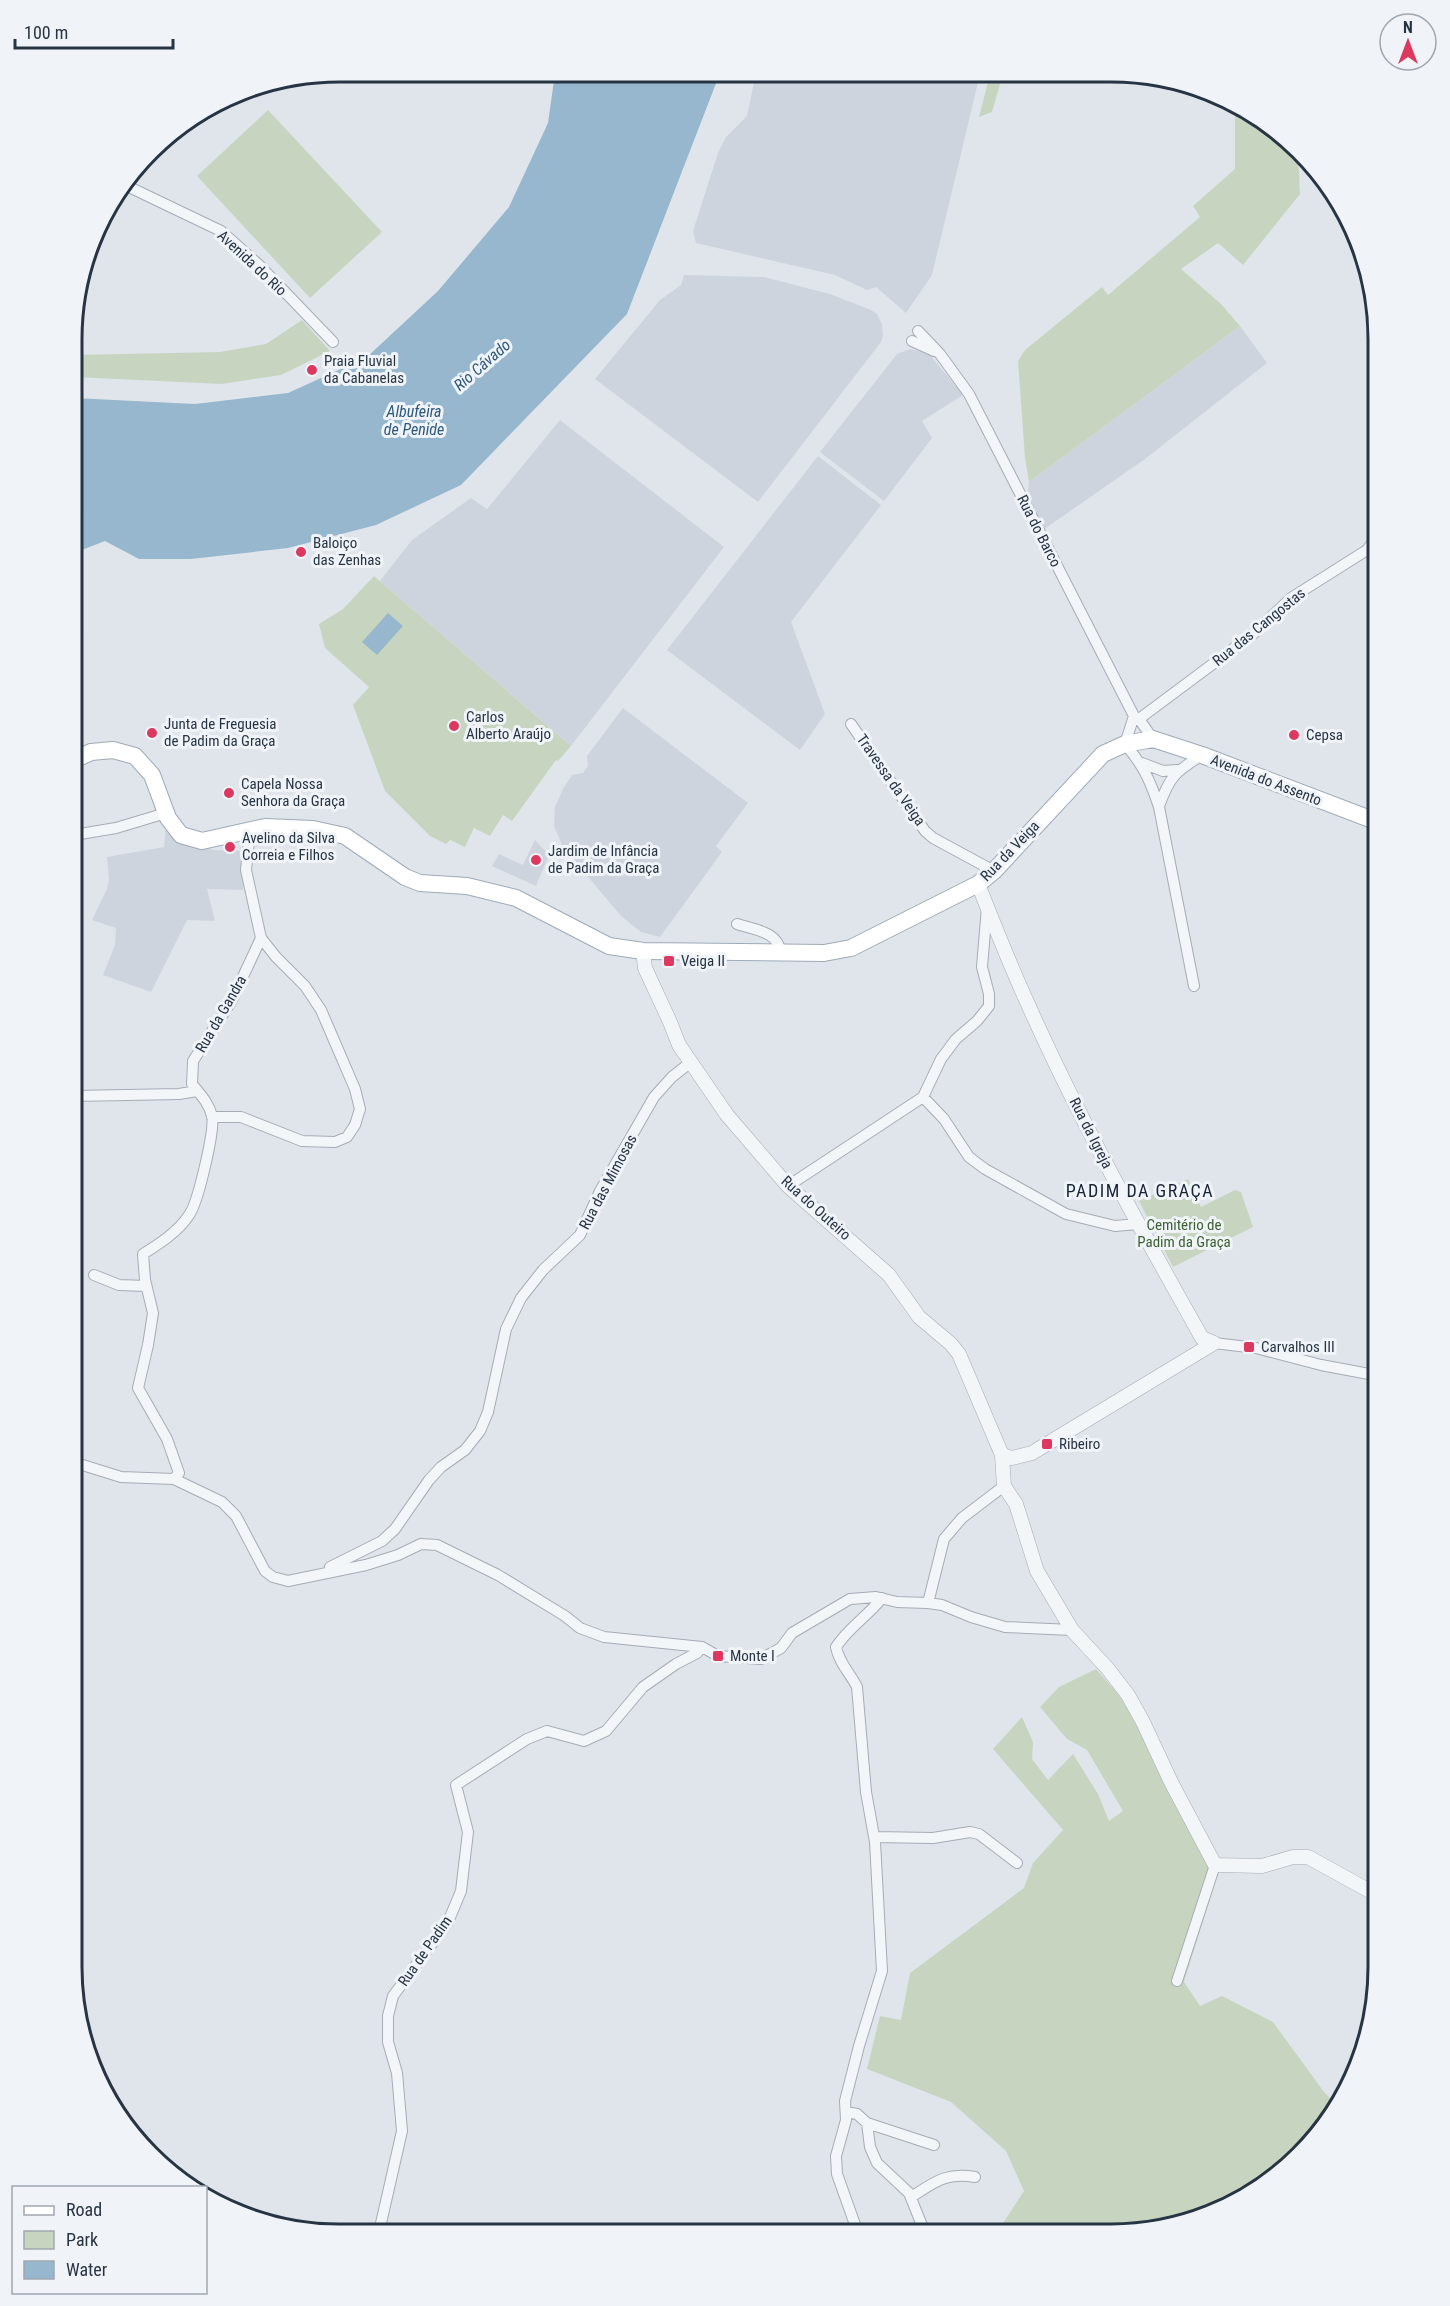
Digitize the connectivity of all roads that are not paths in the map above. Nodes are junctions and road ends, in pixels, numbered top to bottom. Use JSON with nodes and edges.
{"nodes":[{"id":1,"x":132,"y":188,"type":"edge"},
{"id":2,"x":915,"y":336,"type":"dead end"},
{"id":3,"x":333,"y":342,"type":"dead end"},
{"id":4,"x":1368,"y":549,"type":"edge"},
{"id":5,"x":1137,"y":717,"type":"junction"},
{"id":6,"x":851,"y":724,"type":"dead end"},
{"id":7,"x":1153,"y":740,"type":"junction"},
{"id":8,"x":1125,"y":744,"type":"junction"},
{"id":9,"x":1202,"y":755,"type":"junction"},
{"id":10,"x":82,"y":756,"type":"edge"},
{"id":11,"x":1142,"y":763,"type":"junction"},
{"id":12,"x":1177,"y":770,"type":"junction"},
{"id":13,"x":1159,"y":807,"type":"junction"},
{"id":14,"x":166,"y":813,"type":"junction"},
{"id":15,"x":1368,"y":818,"type":"edge"},
{"id":16,"x":250,"y":830,"type":"junction"},
{"id":17,"x":82,"y":834,"type":"edge"},
{"id":18,"x":994,"y":871,"type":"junction"},
{"id":19,"x":978,"y":884,"type":"junction"},
{"id":20,"x":987,"y":906,"type":"junction"},
{"id":21,"x":737,"y":924,"type":"dead end"},
{"id":22,"x":261,"y":938,"type":"junction"},
{"id":23,"x":644,"y":951,"type":"junction"},
{"id":24,"x":781,"y":953,"type":"junction"},
{"id":25,"x":1194,"y":986,"type":"dead end"},
{"id":26,"x":691,"y":1062,"type":"junction"},
{"id":27,"x":197,"y":1091,"type":"junction"},
{"id":28,"x":82,"y":1096,"type":"edge"},
{"id":29,"x":923,"y":1096,"type":"junction"},
{"id":30,"x":212,"y":1116,"type":"junction"},
{"id":31,"x":788,"y":1186,"type":"junction"},
{"id":32,"x":1138,"y":1224,"type":"junction"},
{"id":33,"x":94,"y":1275,"type":"dead end"},
{"id":34,"x":146,"y":1286,"type":"junction"},
{"id":35,"x":1214,"y":1343,"type":"junction"},
{"id":36,"x":1368,"y":1374,"type":"edge"},
{"id":37,"x":1002,"y":1455,"type":"junction"},
{"id":38,"x":82,"y":1465,"type":"edge"},
{"id":39,"x":174,"y":1479,"type":"junction"},
{"id":40,"x":1004,"y":1486,"type":"junction"},
{"id":41,"x":316,"y":1574,"type":"junction"},
{"id":42,"x":882,"y":1598,"type":"junction"},
{"id":43,"x":928,"y":1603,"type":"junction"},
{"id":44,"x":1072,"y":1630,"type":"junction"},
{"id":45,"x":702,"y":1647,"type":"junction"},
{"id":46,"x":874,"y":1837,"type":"junction"},
{"id":47,"x":1017,"y":1863,"type":"dead end"},
{"id":48,"x":1215,"y":1865,"type":"junction"},
{"id":49,"x":1368,"y":1890,"type":"edge"},
{"id":50,"x":1177,"y":1981,"type":"dead end"},
{"id":51,"x":846,"y":2112,"type":"junction"},
{"id":52,"x":867,"y":2122,"type":"junction"},
{"id":53,"x":934,"y":2145,"type":"dead end"},
{"id":54,"x":975,"y":2177,"type":"dead end"},
{"id":55,"x":911,"y":2197,"type":"junction"},
{"id":56,"x":381,"y":2224,"type":"edge"},
{"id":57,"x":855,"y":2224,"type":"edge"},
{"id":58,"x":922,"y":2224,"type":"edge"}],
"edges":[{"from":1,"to":3,"type":"street","name":"Avenida do Rio"},
{"from":2,"to":5,"type":"street","name":"Rua do Barco"},
{"from":4,"to":5,"type":"street","name":"Rua das Cangostas"},
{"from":5,"to":7,"type":"street","name":"Rua do Barco"},
{"from":5,"to":8,"type":"street"},
{"from":6,"to":18,"type":"street","name":"Travessa da Veiga"},
{"from":7,"to":8,"type":"main road","name":"Rua da Veiga"},
{"from":7,"to":9,"type":"main road","name":"Avenida do Assento"},
{"from":8,"to":11,"type":"street"},
{"from":8,"to":18,"type":"main road","name":"Rua da Veiga"},
{"from":9,"to":12,"type":"street"},
{"from":9,"to":15,"type":"main road","name":"Avenida do Assento"},
{"from":10,"to":14,"type":"main road","name":"Rua da Veiga"},
{"from":11,"to":12,"type":"street"},
{"from":11,"to":13,"type":"street"},
{"from":12,"to":13,"type":"street"},
{"from":13,"to":25,"type":"street"},
{"from":14,"to":16,"type":"main road","name":"Rua da Veiga"},
{"from":14,"to":17,"type":"street"},
{"from":16,"to":22,"type":"street"},
{"from":16,"to":23,"type":"main road","name":"Rua da Veiga"},
{"from":18,"to":19,"type":"main road","name":"Rua da Veiga"},
{"from":19,"to":20,"type":"street","name":"Rua da Igreja"},
{"from":19,"to":24,"type":"main road","name":"Rua da Veiga"},
{"from":20,"to":29,"type":"street"},
{"from":20,"to":32,"type":"street","name":"Rua da Igreja"},
{"from":21,"to":24,"type":"street"},
{"from":22,"to":27,"type":"street","name":"Rua da Gandra"},
{"from":22,"to":30,"type":"street"},
{"from":23,"to":24,"type":"main road","name":"Rua da Veiga"},
{"from":23,"to":26,"type":"street","name":"Rua do Outeiro"},
{"from":26,"to":31,"type":"street","name":"Rua do Outeiro"},
{"from":26,"to":41,"type":"street","name":"Rua das Mimosas"},
{"from":27,"to":28,"type":"street"},
{"from":27,"to":30,"type":"street","name":"Rua da Gandra"},
{"from":29,"to":31,"type":"street"},
{"from":29,"to":32,"type":"street"},
{"from":30,"to":34,"type":"street"},
{"from":31,"to":37,"type":"street","name":"Rua do Outeiro"},
{"from":32,"to":35,"type":"street","name":"Rua da Igreja"},
{"from":33,"to":34,"type":"street"},
{"from":34,"to":39,"type":"street"},
{"from":35,"to":36,"type":"street"},
{"from":35,"to":37,"type":"street"},
{"from":37,"to":40,"type":"street","name":"Rua do Outeiro"},
{"from":38,"to":39,"type":"street"},
{"from":39,"to":41,"type":"street"},
{"from":40,"to":43,"type":"street"},
{"from":40,"to":44,"type":"street"},
{"from":41,"to":45,"type":"street"},
{"from":42,"to":43,"type":"street"},
{"from":42,"to":45,"type":"street"},
{"from":42,"to":46,"type":"street"},
{"from":43,"to":44,"type":"street"},
{"from":44,"to":48,"type":"street"},
{"from":45,"to":56,"type":"street","name":"Rua de Padim"},
{"from":46,"to":47,"type":"street"},
{"from":46,"to":51,"type":"street"},
{"from":48,"to":49,"type":"street"},
{"from":48,"to":50,"type":"street"},
{"from":51,"to":52,"type":"street"},
{"from":51,"to":57,"type":"street"},
{"from":52,"to":53,"type":"street"},
{"from":52,"to":55,"type":"street"},
{"from":54,"to":55,"type":"street"},
{"from":55,"to":58,"type":"street"}]}
